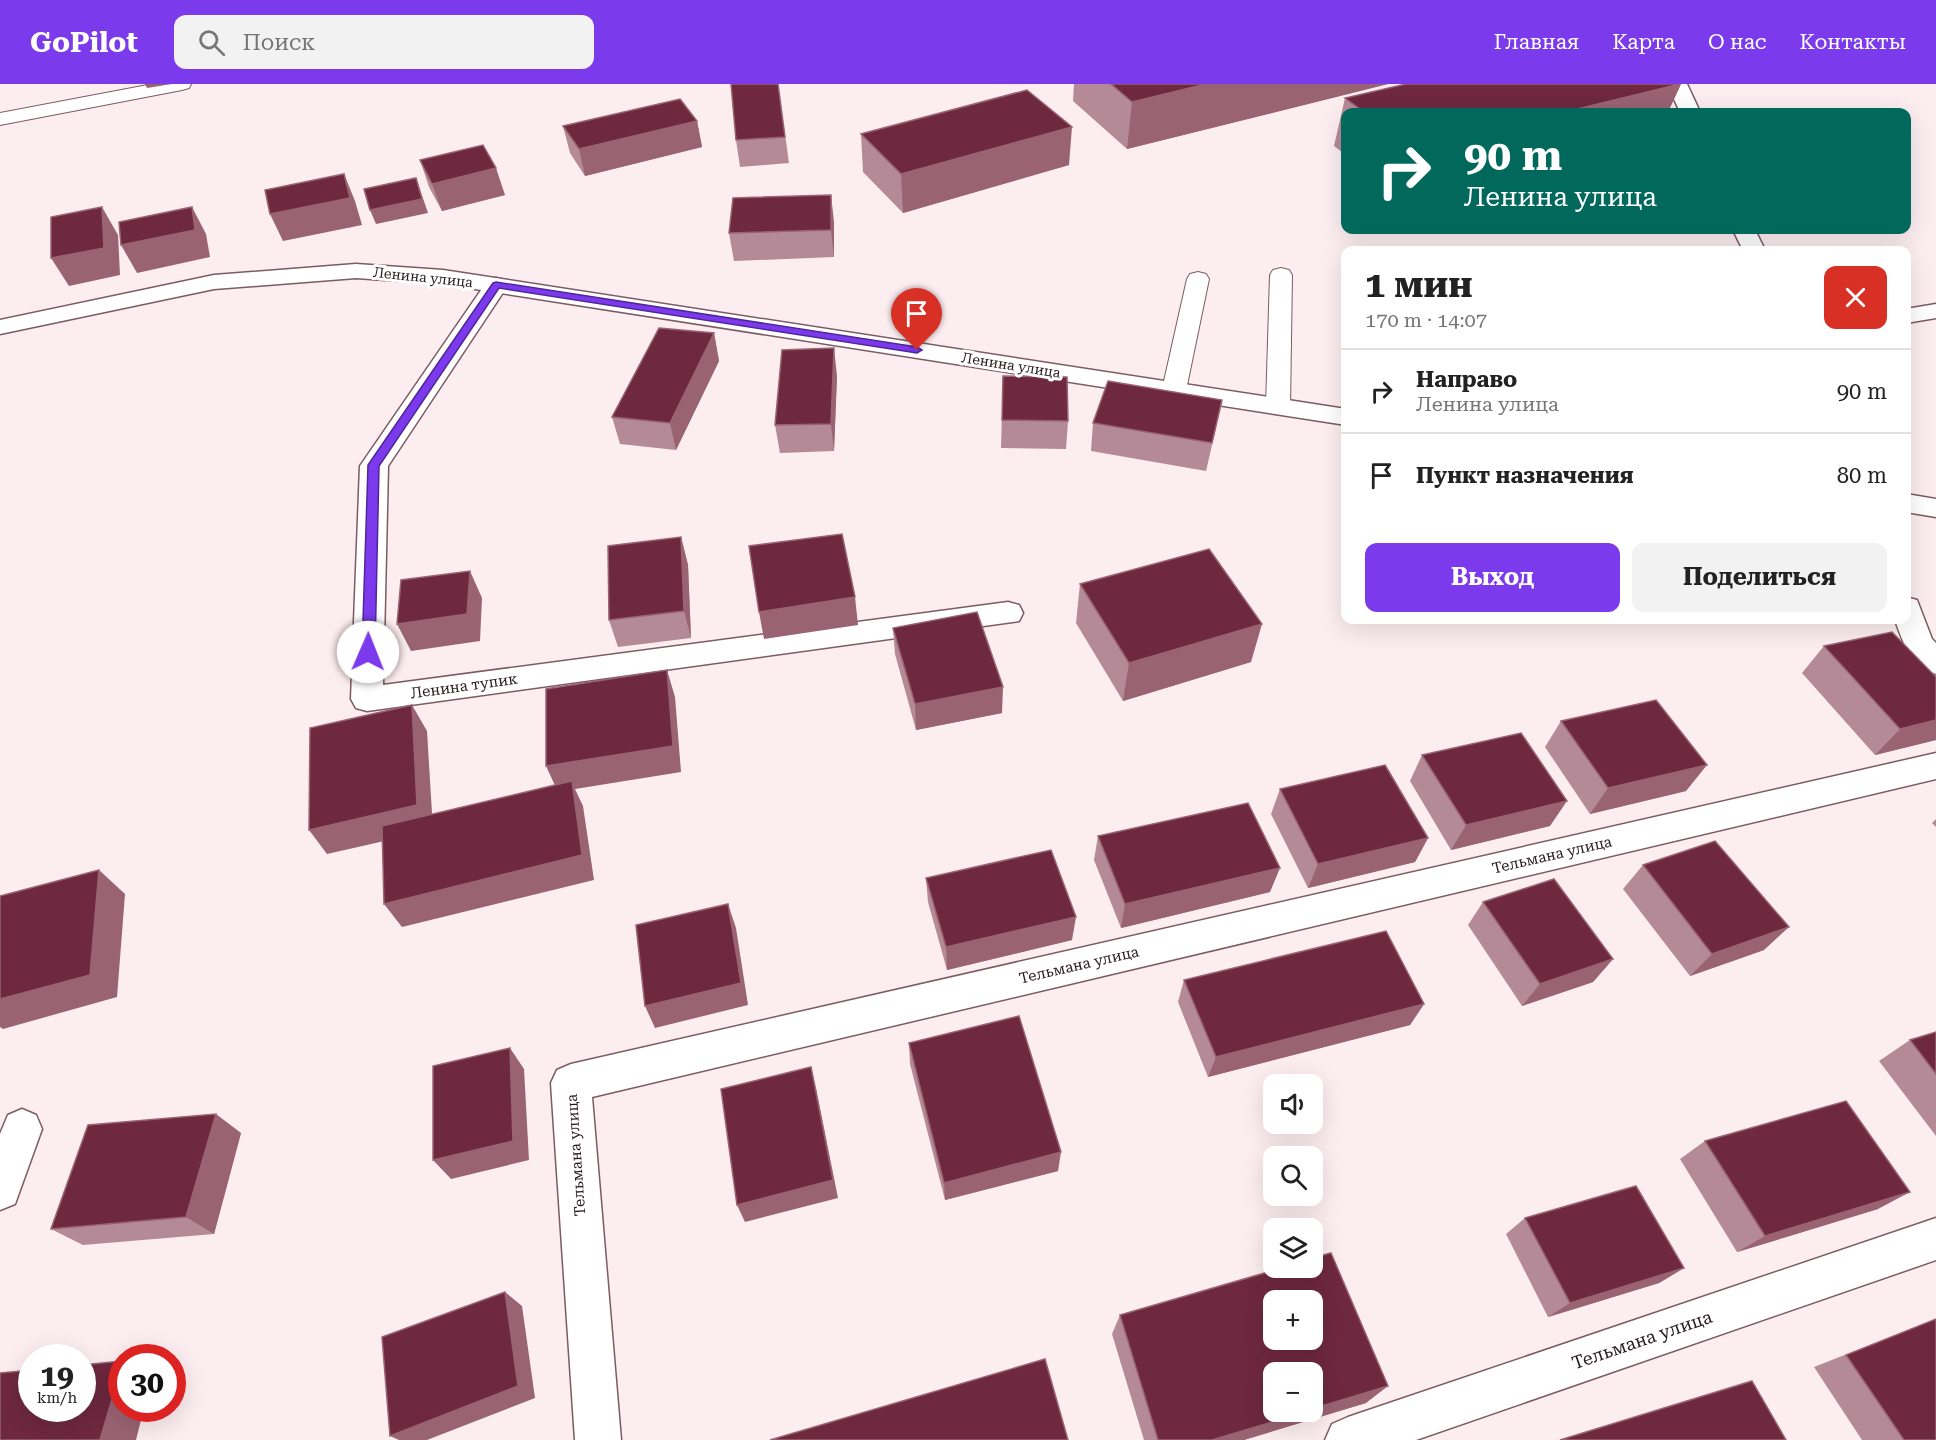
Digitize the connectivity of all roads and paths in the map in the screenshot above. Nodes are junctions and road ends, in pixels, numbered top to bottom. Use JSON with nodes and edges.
{"nodes":[{"id":1,"x":182,"y":84,"type":"edge"},
{"id":2,"x":1677,"y":84,"type":"edge"},
{"id":3,"x":1688,"y":108,"type":"edge"},
{"id":4,"x":0,"y":119,"type":"edge"},
{"id":5,"x":1281,"y":275,"type":"dead end"},
{"id":6,"x":1198,"y":279,"type":"dead end"},
{"id":7,"x":496,"y":285,"type":"junction"},
{"id":8,"x":1936,"y":311,"type":"edge"},
{"id":9,"x":1911,"y":315,"type":"edge"},
{"id":10,"x":0,"y":327,"type":"edge"},
{"id":11,"x":1174,"y":390,"type":"junction"},
{"id":12,"x":1278,"y":406,"type":"junction"},
{"id":13,"x":1341,"y":416,"type":"edge"},
{"id":14,"x":1911,"y":504,"type":"edge"},
{"id":15,"x":1936,"y":508,"type":"edge"},
{"id":16,"x":1008,"y":613,"type":"dead end"},
{"id":17,"x":1911,"y":621,"type":"edge"},
{"id":18,"x":1936,"y":662,"type":"edge"},
{"id":19,"x":1936,"y":766,"type":"edge"},
{"id":20,"x":22,"y":1129,"type":"dead end"},
{"id":21,"x":0,"y":1189,"type":"edge"},
{"id":22,"x":1936,"y":1239,"type":"edge"},
{"id":23,"x":598,"y":1440,"type":"edge"},
{"id":24,"x":1347,"y":1440,"type":"edge"}],
"edges":[{"from":1,"to":4,"type":"lane"},
{"from":2,"to":3,"type":"street"},
{"from":5,"to":12,"type":"lane"},
{"from":6,"to":11,"type":"lane"},
{"from":7,"to":10,"type":"street","name":"Ленина улица"},
{"from":7,"to":11,"type":"street","name":"Ленина улица"},
{"from":7,"to":16,"type":"street","name":"Ленина тупик"},
{"from":8,"to":9,"type":"street"},
{"from":11,"to":12,"type":"street","name":"Ленина улица"},
{"from":12,"to":13,"type":"street","name":"Ленина улица"},
{"from":14,"to":15,"type":"street"},
{"from":17,"to":18,"type":"street"},
{"from":19,"to":23,"type":"street","name":"Тельмана улица"},
{"from":20,"to":21,"type":"street"},
{"from":22,"to":24,"type":"street","name":"Тельмана улица"}]}
